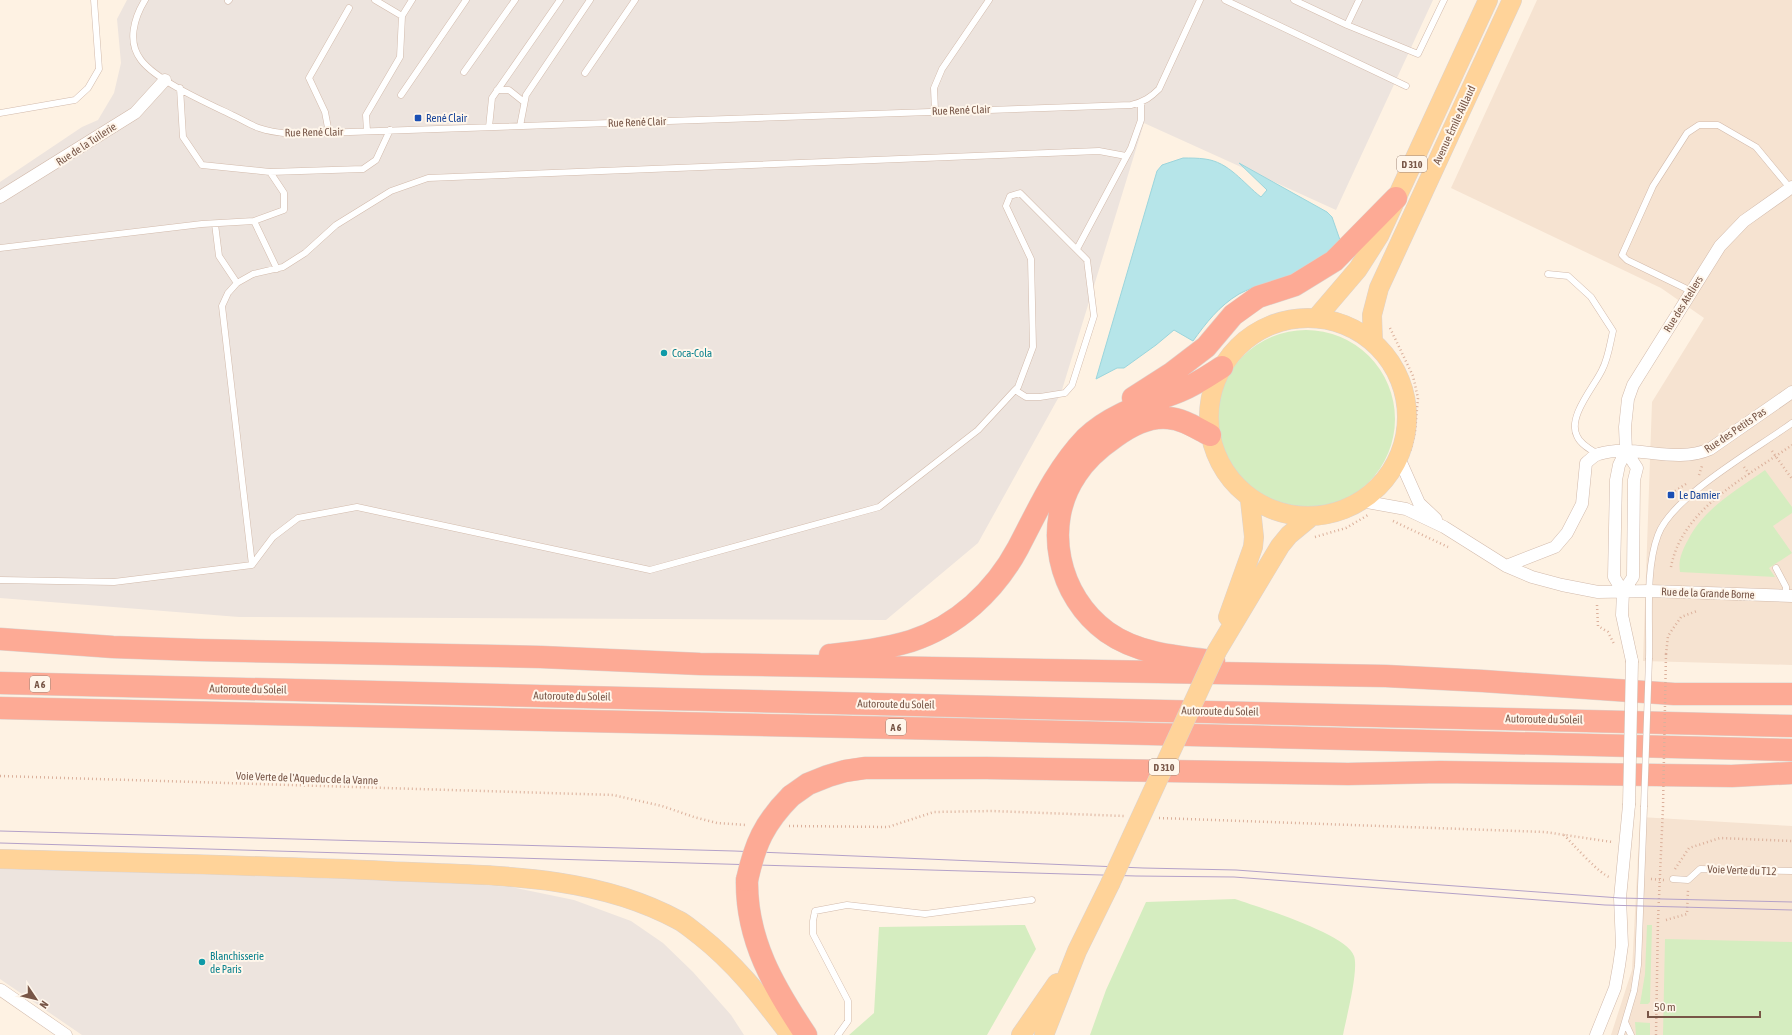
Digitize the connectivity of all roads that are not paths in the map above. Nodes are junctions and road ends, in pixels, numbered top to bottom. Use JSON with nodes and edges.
{"nodes":[{"id":1,"x":94,"y":0,"type":"edge"},
{"id":2,"x":145,"y":0,"type":"edge"},
{"id":3,"x":375,"y":0,"type":"edge"},
{"id":4,"x":412,"y":0,"type":"edge"},
{"id":5,"x":466,"y":0,"type":"edge"},
{"id":6,"x":515,"y":0,"type":"edge"},
{"id":7,"x":560,"y":0,"type":"edge"},
{"id":8,"x":590,"y":0,"type":"edge"},
{"id":9,"x":635,"y":0,"type":"edge"},
{"id":10,"x":990,"y":0,"type":"edge"},
{"id":11,"x":1200,"y":0,"type":"edge"},
{"id":12,"x":1225,"y":0,"type":"edge"},
{"id":13,"x":1294,"y":0,"type":"edge"},
{"id":14,"x":1359,"y":0,"type":"edge"},
{"id":15,"x":1444,"y":0,"type":"edge"},
{"id":16,"x":1488,"y":0,"type":"edge"},
{"id":17,"x":1512,"y":0,"type":"edge"},
{"id":18,"x":349,"y":8,"type":"dead end"},
{"id":19,"x":402,"y":16,"type":"junction"},
{"id":20,"x":1347,"y":25,"type":"junction"},
{"id":21,"x":464,"y":72,"type":"dead end"},
{"id":22,"x":585,"y":73,"type":"dead end"},
{"id":23,"x":165,"y":80,"type":"junction"},
{"id":24,"x":1406,"y":86,"type":"dead end"},
{"id":25,"x":180,"y":88,"type":"junction"},
{"id":26,"x":497,"y":90,"type":"junction"},
{"id":27,"x":401,"y":95,"type":"dead end"},
{"id":28,"x":524,"y":102,"type":"junction"},
{"id":29,"x":1141,"y":103,"type":"junction"},
{"id":30,"x":935,"y":111,"type":"junction"},
{"id":31,"x":0,"y":113,"type":"edge"},
{"id":32,"x":520,"y":126,"type":"junction"},
{"id":33,"x":489,"y":127,"type":"junction"},
{"id":34,"x":390,"y":130,"type":"junction"},
{"id":35,"x":367,"y":131,"type":"junction"},
{"id":36,"x":329,"y":133,"type":"junction"},
{"id":37,"x":1126,"y":156,"type":"junction"},
{"id":38,"x":270,"y":172,"type":"junction"},
{"id":39,"x":1791,"y":188,"type":"edge"},
{"id":40,"x":0,"y":197,"type":"edge"},
{"id":41,"x":1396,"y":198,"type":"junction"},
{"id":42,"x":254,"y":221,"type":"junction"},
{"id":43,"x":215,"y":224,"type":"junction"},
{"id":44,"x":0,"y":248,"type":"edge"},
{"id":45,"x":1077,"y":249,"type":"junction"},
{"id":46,"x":277,"y":269,"type":"junction"},
{"id":47,"x":1548,"y":274,"type":"dead end"},
{"id":48,"x":237,"y":283,"type":"junction"},
{"id":49,"x":1691,"y":291,"type":"junction"},
{"id":50,"x":1317,"y":317,"type":"junction"},
{"id":51,"x":1373,"y":342,"type":"junction"},
{"id":52,"x":1222,"y":367,"type":"junction"},
{"id":53,"x":1015,"y":390,"type":"junction"},
{"id":54,"x":1792,"y":392,"type":"edge"},
{"id":55,"x":1792,"y":423,"type":"edge"},
{"id":56,"x":1099,"y":427,"type":"junction"},
{"id":57,"x":1210,"y":435,"type":"junction"},
{"id":58,"x":1626,"y":451,"type":"junction"},
{"id":59,"x":1598,"y":454,"type":"junction"},
{"id":60,"x":1404,"y":456,"type":"junction"},
{"id":61,"x":1250,"y":500,"type":"junction"},
{"id":62,"x":1361,"y":501,"type":"junction"},
{"id":63,"x":1312,"y":516,"type":"junction"},
{"id":64,"x":1444,"y":527,"type":"junction"},
{"id":65,"x":252,"y":565,"type":"junction"},
{"id":66,"x":1506,"y":566,"type":"junction"},
{"id":67,"x":1776,"y":568,"type":"dead end"},
{"id":68,"x":0,"y":580,"type":"edge"},
{"id":69,"x":1650,"y":591,"type":"junction"},
{"id":70,"x":1623,"y":592,"type":"junction"},
{"id":71,"x":1789,"y":596,"type":"edge"},
{"id":72,"x":0,"y":639,"type":"edge"},
{"id":73,"x":1217,"y":651,"type":"junction"},
{"id":74,"x":541,"y":657,"type":"junction"},
{"id":75,"x":1386,"y":676,"type":"junction"},
{"id":76,"x":0,"y":683,"type":"edge"},
{"id":77,"x":1792,"y":694,"type":"edge"},
{"id":78,"x":0,"y":708,"type":"edge"},
{"id":79,"x":1792,"y":726,"type":"edge"},
{"id":80,"x":1792,"y":750,"type":"edge"},
{"id":81,"x":1792,"y":773,"type":"edge"},
{"id":82,"x":0,"y":859,"type":"edge"},
{"id":83,"x":1792,"y":871,"type":"edge"},
{"id":84,"x":1673,"y":880,"type":"road end"},
{"id":85,"x":1032,"y":900,"type":"dead end"},
{"id":86,"x":1078,"y":952,"type":"junction"},
{"id":87,"x":1,"y":990,"type":"dead end"},
{"id":88,"x":1625,"y":1022,"type":"junction"},
{"id":89,"x":66,"y":1035,"type":"edge"},
{"id":90,"x":790,"y":1035,"type":"edge"},
{"id":91,"x":806,"y":1035,"type":"edge"},
{"id":92,"x":838,"y":1035,"type":"edge"},
{"id":93,"x":1021,"y":1035,"type":"edge"},
{"id":94,"x":1044,"y":1035,"type":"edge"},
{"id":95,"x":1596,"y":1035,"type":"edge"},
{"id":96,"x":1621,"y":1035,"type":"edge"},
{"id":97,"x":1631,"y":1035,"type":"edge"}],
"edges":[{"from":1,"to":31,"type":"lane"},
{"from":2,"to":23,"type":"lane","name":"Rue René Clair"},
{"from":3,"to":19,"type":"lane"},
{"from":4,"to":19,"type":"lane"},
{"from":5,"to":27,"type":"lane"},
{"from":6,"to":21,"type":"lane"},
{"from":7,"to":26,"type":"lane"},
{"from":8,"to":28,"type":"lane"},
{"from":9,"to":22,"type":"lane"},
{"from":10,"to":30,"type":"lane"},
{"from":11,"to":29,"type":"lane"},
{"from":12,"to":24,"type":"lane"},
{"from":13,"to":20,"type":"lane"},
{"from":14,"to":20,"type":"lane"},
{"from":15,"to":20,"type":"lane"},
{"from":16,"to":41,"type":"main road","name":"Avenue Émile Aillaud","number":"D 310"},
{"from":17,"to":51,"type":"main road","name":"Avenue Émile Aillaud","number":"D 310"},
{"from":18,"to":36,"type":"lane"},
{"from":19,"to":35,"type":"lane"},
{"from":23,"to":25,"type":"lane","name":"Rue René Clair"},
{"from":23,"to":40,"type":"street","name":"Rue de la Tuilerie"},
{"from":25,"to":36,"type":"lane","name":"Rue René Clair"},
{"from":25,"to":38,"type":"lane"},
{"from":26,"to":28,"type":"lane"},
{"from":26,"to":33,"type":"lane"},
{"from":28,"to":32,"type":"lane"},
{"from":29,"to":30,"type":"lane","name":"Rue René Clair"},
{"from":29,"to":37,"type":"lane"},
{"from":30,"to":32,"type":"lane","name":"Rue René Clair"},
{"from":32,"to":33,"type":"lane","name":"Rue René Clair"},
{"from":33,"to":34,"type":"lane","name":"Rue René Clair"},
{"from":34,"to":35,"type":"lane","name":"Rue René Clair"},
{"from":34,"to":38,"type":"lane"},
{"from":35,"to":36,"type":"lane","name":"Rue René Clair"},
{"from":37,"to":45,"type":"lane"},
{"from":37,"to":46,"type":"lane"},
{"from":38,"to":42,"type":"lane"},
{"from":39,"to":49,"type":"street","name":"Rue des Ateliers"},
{"from":39,"to":49,"type":"lane"},
{"from":41,"to":50,"type":"main road","name":"Avenue Émile Aillaud","number":"D 310"},
{"from":41,"to":56,"type":"highway"},
{"from":42,"to":43,"type":"lane"},
{"from":42,"to":46,"type":"lane"},
{"from":43,"to":44,"type":"lane"},
{"from":43,"to":48,"type":"lane"},
{"from":45,"to":53,"type":"lane"},
{"from":45,"to":53,"type":"lane"},
{"from":46,"to":48,"type":"lane"},
{"from":47,"to":59,"type":"lane"},
{"from":48,"to":65,"type":"lane"},
{"from":49,"to":58,"type":"street","name":"Rue des Ateliers"},
{"from":50,"to":51,"type":"main road"},
{"from":50,"to":52,"type":"main road"},
{"from":51,"to":60,"type":"main road"},
{"from":52,"to":56,"type":"highway"},
{"from":52,"to":57,"type":"main road"},
{"from":53,"to":65,"type":"lane"},
{"from":54,"to":58,"type":"street","name":"Rue des Petits Pas"},
{"from":55,"to":69,"type":"lane"},
{"from":56,"to":74,"type":"highway"},
{"from":57,"to":61,"type":"main road"},
{"from":57,"to":75,"type":"highway"},
{"from":58,"to":59,"type":"street","name":"Rue des Petits Pas"},
{"from":58,"to":70,"type":"street"},
{"from":58,"to":70,"type":"street"},
{"from":59,"to":66,"type":"street"},
{"from":60,"to":62,"type":"main road"},
{"from":60,"to":64,"type":"street"},
{"from":61,"to":63,"type":"main road"},
{"from":61,"to":73,"type":"main road","number":"D 310"},
{"from":62,"to":63,"type":"main road"},
{"from":62,"to":64,"type":"street"},
{"from":63,"to":73,"type":"main road","number":"D 310"},
{"from":64,"to":66,"type":"street","name":"Rue de la Grande Borne"},
{"from":65,"to":68,"type":"lane"},
{"from":66,"to":70,"type":"street","name":"Rue de la Grande Borne"},
{"from":67,"to":71,"type":"lane"},
{"from":69,"to":70,"type":"street","name":"Rue de la Grande Borne"},
{"from":69,"to":71,"type":"street","name":"Rue de la Grande Borne"},
{"from":69,"to":88,"type":"lane","bridge":true},
{"from":70,"to":95,"type":"street","bridge":true},
{"from":72,"to":74,"type":"highway"},
{"from":73,"to":86,"type":"main road","number":"D 310","bridge":true},
{"from":74,"to":75,"type":"highway"},
{"from":75,"to":77,"type":"highway"},
{"from":76,"to":79,"type":"highway","name":"Autoroute du Soleil","number":"A 6"},
{"from":78,"to":80,"type":"highway","number":"A 6"},
{"from":81,"to":91,"type":"highway","bridge":true},
{"from":82,"to":90,"type":"main road"},
{"from":83,"to":84,"type":"lane","name":"Voie Verte du T12"},
{"from":85,"to":92,"type":"lane"},
{"from":86,"to":93,"type":"main road","number":"D 310"},
{"from":86,"to":94,"type":"main road","number":"D 310"},
{"from":87,"to":89,"type":"street"},
{"from":88,"to":96,"type":"lane"},
{"from":88,"to":97,"type":"lane"}]}
